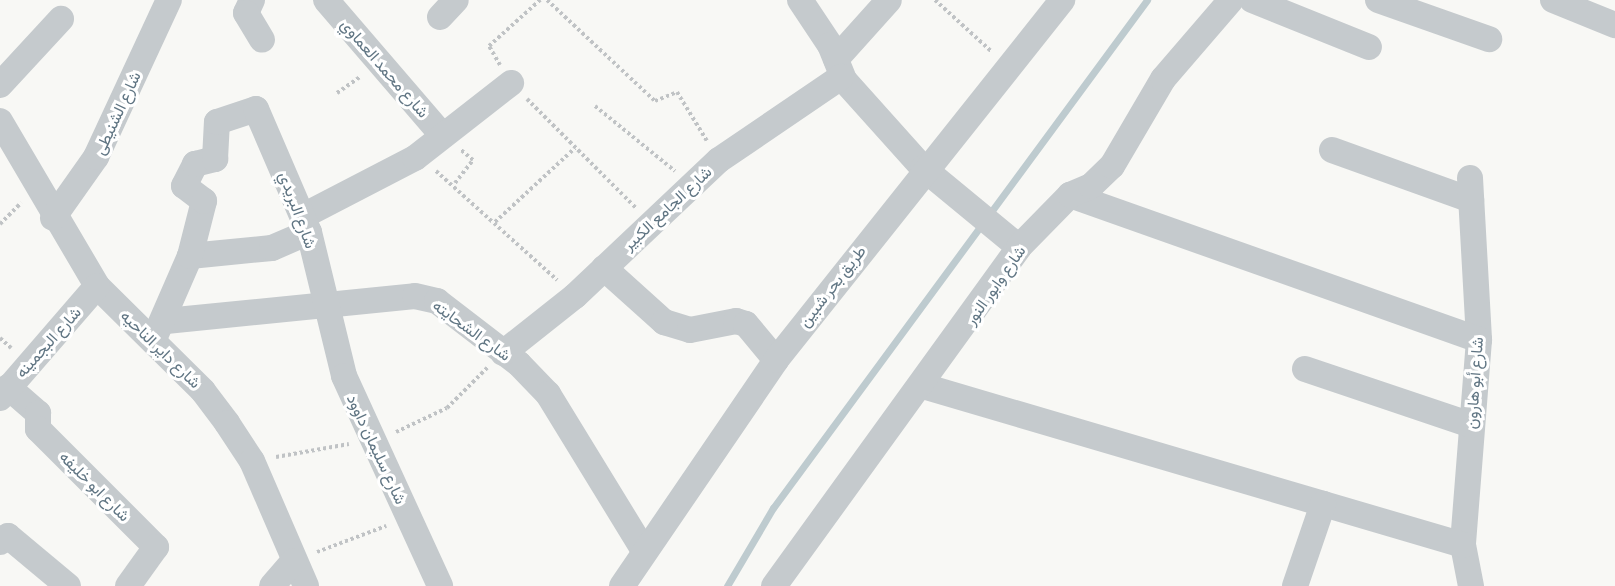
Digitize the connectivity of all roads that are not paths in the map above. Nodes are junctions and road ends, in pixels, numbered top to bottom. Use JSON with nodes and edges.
{"nodes":[{"id":1,"x":169,"y":0,"type":"edge"},
{"id":2,"x":252,"y":0,"type":"edge"},
{"id":3,"x":326,"y":0,"type":"edge"},
{"id":4,"x":800,"y":0,"type":"edge"},
{"id":5,"x":889,"y":0,"type":"edge"},
{"id":6,"x":1062,"y":0,"type":"edge"},
{"id":7,"x":1231,"y":0,"type":"edge"},
{"id":8,"x":1252,"y":0,"type":"edge"},
{"id":9,"x":1378,"y":0,"type":"edge"},
{"id":10,"x":1552,"y":0,"type":"edge"},
{"id":11,"x":61,"y":19,"type":"dead end"},
{"id":12,"x":1615,"y":25,"type":"edge"},
{"id":13,"x":1490,"y":39,"type":"dead end"},
{"id":14,"x":262,"y":40,"type":"dead end"},
{"id":15,"x":1369,"y":47,"type":"dead end"},
{"id":16,"x":838,"y":68,"type":"junction"},
{"id":17,"x":511,"y":83,"type":"road end"},
{"id":18,"x":0,"y":85,"type":"edge"},
{"id":19,"x":0,"y":121,"type":"edge"},
{"id":20,"x":443,"y":136,"type":"junction"},
{"id":21,"x":1332,"y":150,"type":"dead end"},
{"id":22,"x":923,"y":168,"type":"junction"},
{"id":23,"x":1070,"y":195,"type":"junction"},
{"id":24,"x":53,"y":218,"type":"junction"},
{"id":25,"x":306,"y":224,"type":"junction"},
{"id":26,"x":1011,"y":241,"type":"junction"},
{"id":27,"x":190,"y":256,"type":"junction"},
{"id":28,"x":604,"y":268,"type":"junction"},
{"id":29,"x":98,"y":286,"type":"junction"},
{"id":30,"x":328,"y":309,"type":"junction"},
{"id":31,"x":159,"y":331,"type":"junction"},
{"id":32,"x":1479,"y":340,"type":"junction"},
{"id":33,"x":503,"y":352,"type":"junction"},
{"id":34,"x":776,"y":360,"type":"junction"},
{"id":35,"x":1305,"y":369,"type":"dead end"},
{"id":36,"x":923,"y":386,"type":"junction"},
{"id":37,"x":4,"y":393,"type":"edge"},
{"id":38,"x":1471,"y":425,"type":"junction"},
{"id":39,"x":1323,"y":504,"type":"junction"},
{"id":40,"x":0,"y":542,"type":"edge"},
{"id":41,"x":1463,"y":545,"type":"junction"},
{"id":42,"x":643,"y":549,"type":"junction"},
{"id":43,"x":294,"y":561,"type":"junction"},
{"id":44,"x":68,"y":586,"type":"edge"},
{"id":45,"x":128,"y":586,"type":"edge"},
{"id":46,"x":272,"y":586,"type":"edge"},
{"id":47,"x":306,"y":586,"type":"edge"},
{"id":48,"x":440,"y":586,"type":"edge"},
{"id":49,"x":622,"y":586,"type":"edge"},
{"id":50,"x":774,"y":586,"type":"edge"},
{"id":51,"x":1295,"y":586,"type":"edge"},
{"id":52,"x":1471,"y":586,"type":"edge"}],
"edges":[{"from":1,"to":24,"type":"street","name":"شارع الشنيطى"},
{"from":2,"to":14,"type":"street"},
{"from":3,"to":20,"type":"street","name":"شارع محمد العماوي"},
{"from":4,"to":16,"type":"street"},
{"from":5,"to":16,"type":"street","name":"شارع الجامع الكبير"},
{"from":6,"to":22,"type":"street","name":"طريق بحر شبين"},
{"from":7,"to":23,"type":"street","name":"شارع وابور النور"},
{"from":8,"to":15,"type":"street"},
{"from":9,"to":13,"type":"street"},
{"from":10,"to":12,"type":"street"},
{"from":11,"to":18,"type":"street"},
{"from":16,"to":22,"type":"street"},
{"from":16,"to":28,"type":"street","name":"شارع الجامع الكبير"},
{"from":17,"to":20,"type":"street"},
{"from":19,"to":24,"type":"street","name":"شارع داير الناحيه"},
{"from":20,"to":25,"type":"street"},
{"from":21,"to":32,"type":"street","name":"شارع أبو هارون"},
{"from":22,"to":26,"type":"street"},
{"from":22,"to":34,"type":"street","name":"طريق بحر شبين"},
{"from":23,"to":26,"type":"street","name":"شارع وابور النور"},
{"from":23,"to":32,"type":"street"},
{"from":24,"to":29,"type":"street","name":"شارع داير الناحيه"},
{"from":25,"to":27,"type":"street"},
{"from":25,"to":27,"type":"street","name":"شارع البريدي"},
{"from":25,"to":30,"type":"street","name":"شارع البريدي"},
{"from":26,"to":36,"type":"street","name":"شارع وابور النور"},
{"from":27,"to":31,"type":"street"},
{"from":28,"to":33,"type":"street","name":"شارع الجامع الكبير"},
{"from":28,"to":34,"type":"street"},
{"from":29,"to":31,"type":"street","name":"شارع داير الناحيه"},
{"from":29,"to":37,"type":"street","name":"شارع البجمينه"},
{"from":30,"to":31,"type":"street","name":"شارع الشحايته"},
{"from":30,"to":33,"type":"street","name":"شارع الشحايته"},
{"from":30,"to":48,"type":"street","name":"شارع سليمان داوود"},
{"from":31,"to":43,"type":"street","name":"شارع داير الناحيه"},
{"from":32,"to":38,"type":"street","name":"شارع أبو هارون"},
{"from":33,"to":42,"type":"street","name":"شارع الشحايته"},
{"from":34,"to":42,"type":"street","name":"طريق بحر شبين"},
{"from":35,"to":38,"type":"street"},
{"from":36,"to":39,"type":"street"},
{"from":36,"to":50,"type":"street","name":"شارع وابور النور"},
{"from":37,"to":45,"type":"street","name":"شارع ابو خليفه"},
{"from":38,"to":41,"type":"street","name":"شارع أبو هارون"},
{"from":39,"to":41,"type":"street"},
{"from":39,"to":51,"type":"street"},
{"from":40,"to":44,"type":"street"},
{"from":41,"to":52,"type":"street","name":"شارع أبو هارون"},
{"from":42,"to":49,"type":"street","name":"طريق بحر شبين"},
{"from":43,"to":46,"type":"street"},
{"from":43,"to":47,"type":"street","name":"شارع داير الناحيه"}]}
